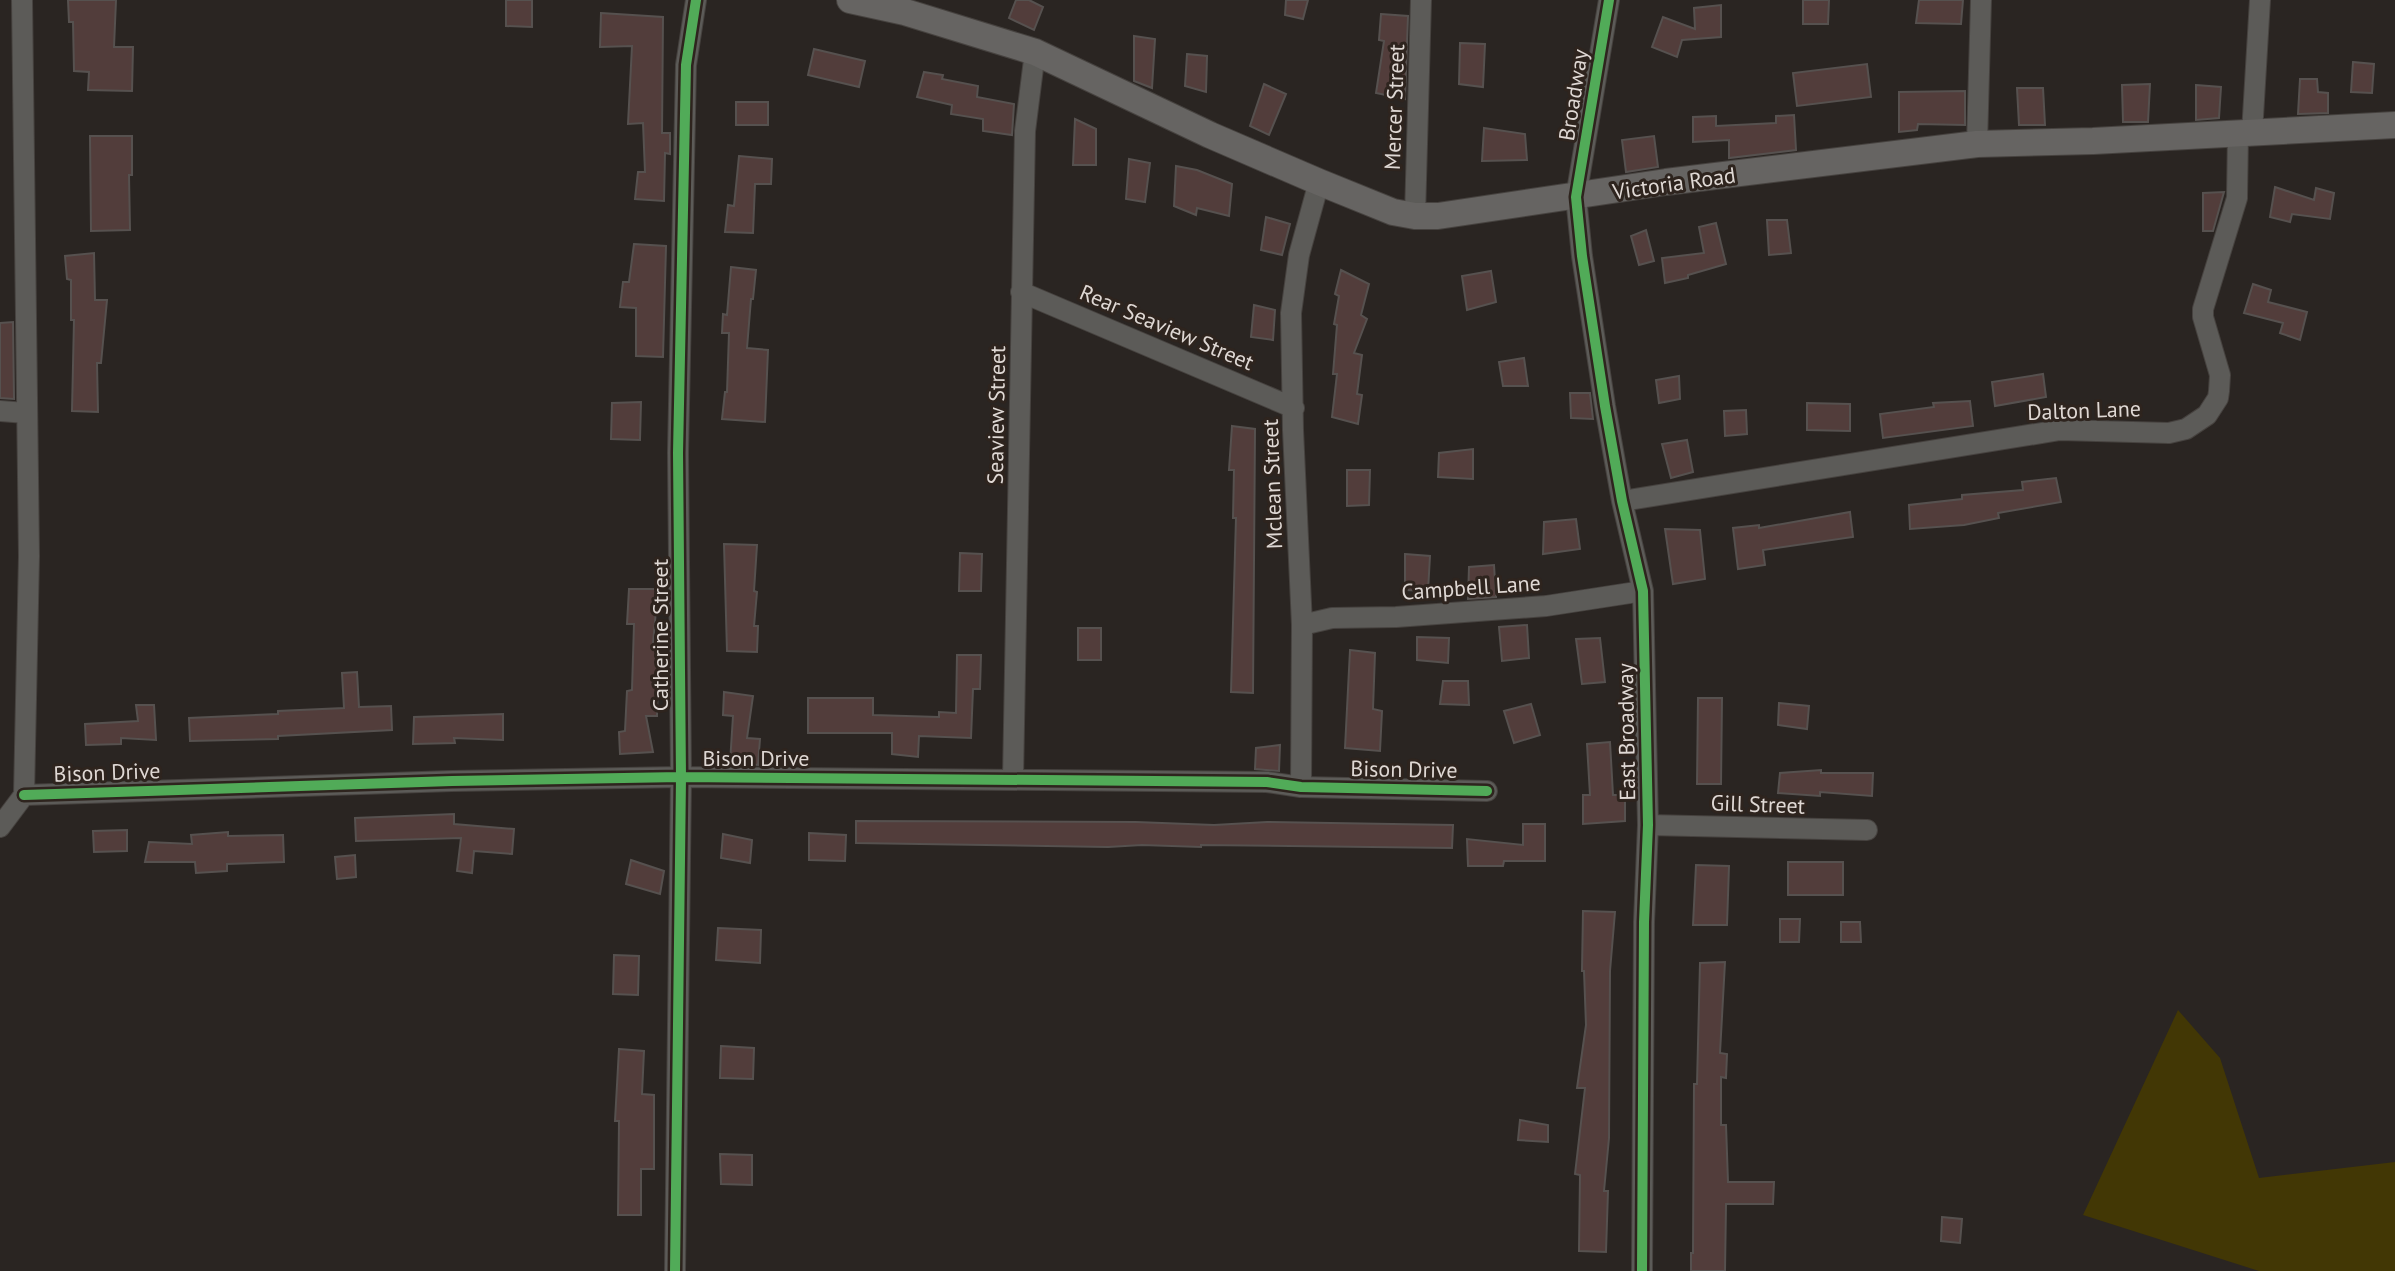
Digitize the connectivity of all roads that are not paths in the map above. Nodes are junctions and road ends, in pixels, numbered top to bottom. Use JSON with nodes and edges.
{"nodes":[{"id":1,"x":22,"y":0,"type":"edge"},
{"id":2,"x":696,"y":0,"type":"edge"},
{"id":3,"x":850,"y":0,"type":"edge"},
{"id":4,"x":1421,"y":0,"type":"edge"},
{"id":5,"x":1609,"y":0,"type":"edge"},
{"id":6,"x":1981,"y":0,"type":"edge"},
{"id":7,"x":2260,"y":0,"type":"edge"},
{"id":8,"x":904,"y":6,"type":"edge"},
{"id":9,"x":1035,"y":52,"type":"junction"},
{"id":10,"x":2395,"y":125,"type":"edge"},
{"id":11,"x":2245,"y":133,"type":"junction"},
{"id":12,"x":1977,"y":144,"type":"junction"},
{"id":13,"x":1319,"y":182,"type":"junction"},
{"id":14,"x":1576,"y":197,"type":"junction"},
{"id":15,"x":1415,"y":216,"type":"junction"},
{"id":16,"x":1021,"y":292,"type":"junction"},
{"id":17,"x":1294,"y":408,"type":"junction"},
{"id":18,"x":0,"y":411,"type":"edge"},
{"id":19,"x":26,"y":413,"type":"junction"},
{"id":20,"x":1622,"y":501,"type":"junction"},
{"id":21,"x":1643,"y":591,"type":"junction"},
{"id":22,"x":1302,"y":625,"type":"junction"},
{"id":23,"x":681,"y":777,"type":"junction"},
{"id":24,"x":1013,"y":779,"type":"junction"},
{"id":25,"x":1301,"y":787,"type":"junction"},
{"id":26,"x":1487,"y":791,"type":"dead end"},
{"id":27,"x":24,"y":795,"type":"junction"},
{"id":28,"x":1648,"y":825,"type":"junction"},
{"id":29,"x":0,"y":827,"type":"edge"},
{"id":30,"x":1867,"y":830,"type":"dead end"},
{"id":31,"x":675,"y":1271,"type":"edge"},
{"id":32,"x":1642,"y":1271,"type":"edge"}],
"edges":[{"from":1,"to":19,"type":"street"},
{"from":2,"to":23,"type":"street","name":"Catherine Street"},
{"from":3,"to":8,"type":"main road","name":"Victoria Road"},
{"from":4,"to":15,"type":"street","name":"Mercer Street"},
{"from":5,"to":14,"type":"street","name":"Broadway"},
{"from":6,"to":12,"type":"street"},
{"from":7,"to":11,"type":"street","name":"Dalton Lane"},
{"from":8,"to":9,"type":"main road","name":"Victoria Road"},
{"from":9,"to":13,"type":"main road","name":"Victoria Road"},
{"from":9,"to":16,"type":"street","name":"Seaview Street"},
{"from":10,"to":11,"type":"main road","name":"Victoria Road"},
{"from":11,"to":12,"type":"main road","name":"Victoria Road"},
{"from":11,"to":20,"type":"street","name":"Dalton Lane"},
{"from":12,"to":14,"type":"main road","name":"Victoria Road"},
{"from":13,"to":15,"type":"main road","name":"Victoria Road"},
{"from":13,"to":17,"type":"street","name":"Mclean Street"},
{"from":14,"to":15,"type":"main road","name":"Victoria Road"},
{"from":14,"to":20,"type":"street","name":"East Broadway"},
{"from":16,"to":17,"type":"street","name":"Rear Seaview Street"},
{"from":16,"to":24,"type":"street","name":"Seaview Street"},
{"from":17,"to":22,"type":"street","name":"Mclean Street"},
{"from":18,"to":19,"type":"street"},
{"from":19,"to":27,"type":"street"},
{"from":20,"to":21,"type":"street","name":"East Broadway"},
{"from":21,"to":22,"type":"street","name":"Campbell Lane"},
{"from":21,"to":28,"type":"street","name":"East Broadway"},
{"from":22,"to":25,"type":"street","name":"Mclean Street"},
{"from":23,"to":24,"type":"street","name":"Bison Drive"},
{"from":23,"to":27,"type":"street","name":"Bison Drive"},
{"from":23,"to":31,"type":"street","name":"Catherine Street"},
{"from":24,"to":25,"type":"street","name":"Bison Drive"},
{"from":25,"to":26,"type":"street","name":"Bison Drive"},
{"from":27,"to":29,"type":"street"},
{"from":28,"to":30,"type":"street","name":"Gill Street"},
{"from":28,"to":32,"type":"street","name":"East Broadway"}]}
